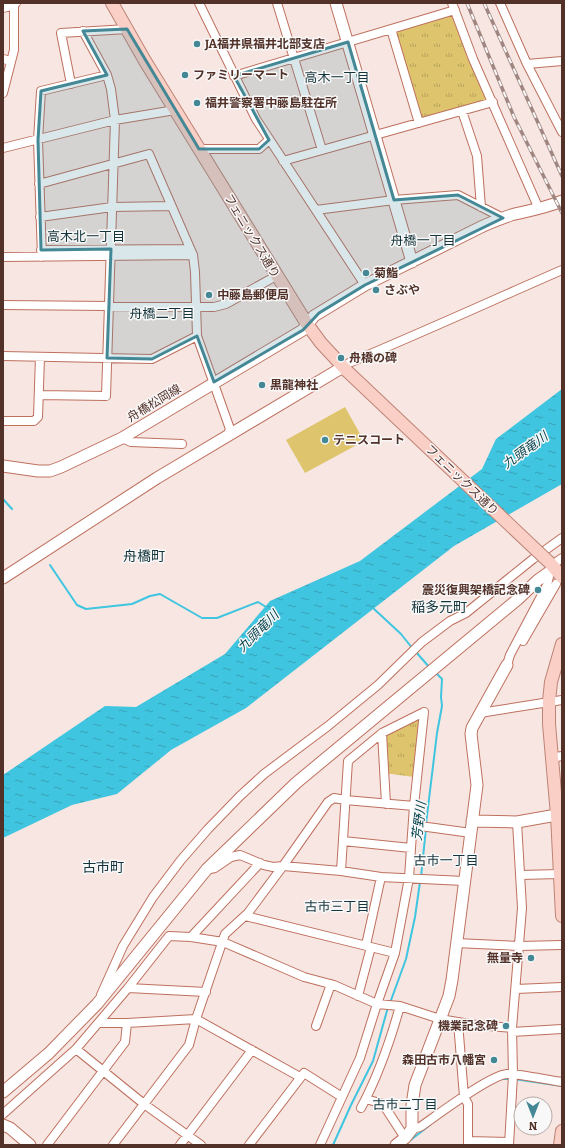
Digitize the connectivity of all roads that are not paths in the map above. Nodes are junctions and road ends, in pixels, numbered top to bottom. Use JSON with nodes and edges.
{"nodes":[{"id":1,"x":15,"y":3,"type":"edge"},
{"id":2,"x":112,"y":3,"type":"edge"},
{"id":3,"x":199,"y":3,"type":"edge"},
{"id":4,"x":277,"y":3,"type":"edge"},
{"id":5,"x":336,"y":3,"type":"edge"},
{"id":6,"x":500,"y":3,"type":"edge"},
{"id":7,"x":453,"y":6,"type":"edge"},
{"id":8,"x":3,"y":8,"type":"edge"},
{"id":9,"x":126,"y":29,"type":"junction"},
{"id":10,"x":391,"y":29,"type":"junction"},
{"id":11,"x":83,"y":31,"type":"junction"},
{"id":12,"x":348,"y":42,"type":"junction"},
{"id":13,"x":294,"y":58,"type":"junction"},
{"id":14,"x":7,"y":60,"type":"edge"},
{"id":15,"x":562,"y":61,"type":"edge"},
{"id":16,"x":527,"y":64,"type":"junction"},
{"id":17,"x":107,"y":75,"type":"junction"},
{"id":18,"x":234,"y":76,"type":"junction"},
{"id":19,"x":71,"y":84,"type":"junction"},
{"id":20,"x":3,"y":93,"type":"edge"},
{"id":21,"x":492,"y":102,"type":"junction"},
{"id":22,"x":175,"y":110,"type":"junction"},
{"id":23,"x":462,"y":111,"type":"junction"},
{"id":24,"x":115,"y":120,"type":"junction"},
{"id":25,"x":419,"y":123,"type":"junction"},
{"id":26,"x":562,"y":132,"type":"edge"},
{"id":27,"x":375,"y":135,"type":"junction"},
{"id":28,"x":38,"y":140,"type":"junction"},
{"id":29,"x":269,"y":140,"type":"junction"},
{"id":30,"x":3,"y":148,"type":"edge"},
{"id":31,"x":199,"y":149,"type":"junction"},
{"id":32,"x":322,"y":150,"type":"junction"},
{"id":33,"x":283,"y":161,"type":"junction"},
{"id":34,"x":113,"y":163,"type":"junction"},
{"id":35,"x":39,"y":184,"type":"junction"},
{"id":36,"x":394,"y":200,"type":"junction"},
{"id":37,"x":562,"y":201,"type":"edge"},
{"id":38,"x":171,"y":206,"type":"junction"},
{"id":39,"x":112,"y":207,"type":"junction"},
{"id":40,"x":481,"y":207,"type":"junction"},
{"id":41,"x":539,"y":209,"type":"junction"},
{"id":42,"x":316,"y":210,"type":"junction"},
{"id":43,"x":40,"y":217,"type":"junction"},
{"id":44,"x":502,"y":218,"type":"junction"},
{"id":45,"x":111,"y":252,"type":"junction"},
{"id":46,"x":191,"y":252,"type":"junction"},
{"id":47,"x":42,"y":253,"type":"junction"},
{"id":48,"x":3,"y":257,"type":"edge"},
{"id":49,"x":412,"y":262,"type":"junction"},
{"id":50,"x":562,"y":270,"type":"edge"},
{"id":51,"x":276,"y":276,"type":"junction"},
{"id":52,"x":366,"y":285,"type":"junction"},
{"id":53,"x":3,"y":305,"type":"edge"},
{"id":54,"x":109,"y":305,"type":"junction"},
{"id":55,"x":196,"y":306,"type":"junction"},
{"id":56,"x":307,"y":324,"type":"junction"},
{"id":57,"x":197,"y":336,"type":"junction"},
{"id":58,"x":3,"y":356,"type":"edge"},
{"id":59,"x":40,"y":357,"type":"junction"},
{"id":60,"x":107,"y":358,"type":"junction"},
{"id":61,"x":345,"y":369,"type":"junction"},
{"id":62,"x":214,"y":382,"type":"junction"},
{"id":63,"x":39,"y":395,"type":"junction"},
{"id":64,"x":3,"y":421,"type":"edge"},
{"id":65,"x":227,"y":437,"type":"junction"},
{"id":66,"x":122,"y":438,"type":"junction"},
{"id":67,"x":182,"y":444,"type":"dead end"},
{"id":68,"x":3,"y":466,"type":"edge"},
{"id":69,"x":562,"y":538,"type":"edge"},
{"id":70,"x":557,"y":567,"type":"edge"},
{"id":71,"x":3,"y":578,"type":"edge"},
{"id":72,"x":562,"y":644,"type":"edge"},
{"id":73,"x":507,"y":665,"type":"junction"},
{"id":74,"x":562,"y":700,"type":"edge"},
{"id":75,"x":549,"y":702,"type":"junction"},
{"id":76,"x":480,"y":713,"type":"junction"},
{"id":77,"x":382,"y":733,"type":"junction"},
{"id":78,"x":557,"y":757,"type":"edge"},
{"id":79,"x":345,"y":800,"type":"junction"},
{"id":80,"x":386,"y":804,"type":"junction"},
{"id":81,"x":414,"y":806,"type":"junction"},
{"id":82,"x":559,"y":814,"type":"edge"},
{"id":83,"x":472,"y":821,"type":"junction"},
{"id":84,"x":517,"y":822,"type":"junction"},
{"id":85,"x":413,"y":825,"type":"junction"},
{"id":86,"x":471,"y":833,"type":"junction"},
{"id":87,"x":343,"y":841,"type":"junction"},
{"id":88,"x":411,"y":848,"type":"junction"},
{"id":89,"x":260,"y":863,"type":"junction"},
{"id":90,"x":283,"y":866,"type":"junction"},
{"id":91,"x":207,"y":869,"type":"junction"},
{"id":92,"x":341,"y":871,"type":"junction"},
{"id":93,"x":560,"y":874,"type":"junction"},
{"id":94,"x":520,"y":875,"type":"junction"},
{"id":95,"x":381,"y":876,"type":"junction"},
{"id":96,"x":409,"y":878,"type":"junction"},
{"id":97,"x":464,"y":881,"type":"junction"},
{"id":98,"x":245,"y":916,"type":"junction"},
{"id":99,"x":562,"y":916,"type":"edge"},
{"id":100,"x":192,"y":937,"type":"junction"},
{"id":101,"x":223,"y":942,"type":"junction"},
{"id":102,"x":456,"y":944,"type":"junction"},
{"id":103,"x":562,"y":945,"type":"edge"},
{"id":104,"x":368,"y":946,"type":"junction"},
{"id":105,"x":519,"y":946,"type":"junction"},
{"id":106,"x":395,"y":953,"type":"junction"},
{"id":107,"x":331,"y":984,"type":"junction"},
{"id":108,"x":562,"y":987,"type":"edge"},
{"id":109,"x":128,"y":988,"type":"junction"},
{"id":110,"x":516,"y":989,"type":"junction"},
{"id":111,"x":206,"y":992,"type":"junction"},
{"id":112,"x":358,"y":996,"type":"junction"},
{"id":113,"x":97,"y":1004,"type":"junction"},
{"id":114,"x":377,"y":1004,"type":"junction"},
{"id":115,"x":400,"y":1006,"type":"junction"},
{"id":116,"x":196,"y":1019,"type":"junction"},
{"id":117,"x":440,"y":1019,"type":"junction"},
{"id":118,"x":458,"y":1022,"type":"junction"},
{"id":119,"x":100,"y":1023,"type":"junction"},
{"id":120,"x":127,"y":1023,"type":"junction"},
{"id":121,"x":316,"y":1026,"type":"dead end"},
{"id":122,"x":562,"y":1029,"type":"edge"},
{"id":123,"x":512,"y":1030,"type":"junction"},
{"id":124,"x":76,"y":1049,"type":"junction"},
{"id":125,"x":252,"y":1050,"type":"junction"},
{"id":126,"x":103,"y":1071,"type":"junction"},
{"id":127,"x":513,"y":1075,"type":"junction"},
{"id":128,"x":300,"y":1077,"type":"junction"},
{"id":129,"x":562,"y":1082,"type":"edge"},
{"id":130,"x":3,"y":1092,"type":"edge"},
{"id":131,"x":342,"y":1097,"type":"junction"},
{"id":132,"x":464,"y":1097,"type":"junction"},
{"id":133,"x":366,"y":1098,"type":"junction"},
{"id":134,"x":144,"y":1104,"type":"junction"},
{"id":135,"x":361,"y":1108,"type":"dead end"},
{"id":136,"x":3,"y":1114,"type":"edge"},
{"id":137,"x":3,"y":1125,"type":"edge"},
{"id":138,"x":562,"y":1132,"type":"edge"},
{"id":139,"x":408,"y":1133,"type":"junction"},
{"id":140,"x":188,"y":1135,"type":"junction"},
{"id":141,"x":468,"y":1143,"type":"edge"},
{"id":142,"x":509,"y":1144,"type":"edge"},
{"id":143,"x":30,"y":1145,"type":"edge"},
{"id":144,"x":47,"y":1145,"type":"edge"},
{"id":145,"x":113,"y":1145,"type":"edge"},
{"id":146,"x":180,"y":1145,"type":"edge"},
{"id":147,"x":201,"y":1145,"type":"edge"},
{"id":148,"x":249,"y":1145,"type":"edge"},
{"id":149,"x":320,"y":1145,"type":"edge"},
{"id":150,"x":396,"y":1145,"type":"edge"},
{"id":151,"x":560,"y":1145,"type":"edge"}],
"edges":[{"from":1,"to":8,"type":"street"},
{"from":1,"to":14,"type":"street"},
{"from":2,"to":9,"type":"main road","name":"フェニックス通り"},
{"from":3,"to":18,"type":"street"},
{"from":4,"to":13,"type":"street"},
{"from":5,"to":12,"type":"street"},
{"from":6,"to":16,"type":"street"},
{"from":7,"to":10,"type":"street"},
{"from":7,"to":21,"type":"street"},
{"from":9,"to":11,"type":"street"},
{"from":9,"to":22,"type":"main road","name":"フェニックス通り"},
{"from":10,"to":12,"type":"street"},
{"from":10,"to":25,"type":"street"},
{"from":11,"to":17,"type":"street"},
{"from":11,"to":19,"type":"street"},
{"from":12,"to":13,"type":"street"},
{"from":12,"to":27,"type":"street"},
{"from":13,"to":18,"type":"street"},
{"from":13,"to":32,"type":"street"},
{"from":14,"to":20,"type":"street"},
{"from":15,"to":16,"type":"street"},
{"from":16,"to":26,"type":"street"},
{"from":17,"to":19,"type":"street"},
{"from":17,"to":24,"type":"street"},
{"from":18,"to":29,"type":"street"},
{"from":19,"to":28,"type":"street"},
{"from":21,"to":23,"type":"street"},
{"from":21,"to":41,"type":"street"},
{"from":22,"to":24,"type":"street"},
{"from":22,"to":31,"type":"main road","name":"フェニックス通り"},
{"from":23,"to":25,"type":"street"},
{"from":23,"to":40,"type":"street"},
{"from":24,"to":28,"type":"street"},
{"from":24,"to":34,"type":"street"},
{"from":25,"to":27,"type":"street"},
{"from":27,"to":32,"type":"street"},
{"from":27,"to":36,"type":"street"},
{"from":28,"to":30,"type":"street"},
{"from":28,"to":35,"type":"street"},
{"from":29,"to":31,"type":"street"},
{"from":29,"to":33,"type":"street"},
{"from":31,"to":51,"type":"main road","name":"フェニックス通り"},
{"from":32,"to":33,"type":"street"},
{"from":33,"to":42,"type":"street"},
{"from":34,"to":35,"type":"street"},
{"from":34,"to":38,"type":"street"},
{"from":34,"to":39,"type":"street"},
{"from":35,"to":43,"type":"street"},
{"from":36,"to":40,"type":"street"},
{"from":36,"to":42,"type":"street"},
{"from":36,"to":49,"type":"street"},
{"from":37,"to":41,"type":"street","name":"舟橋松岡線"},
{"from":38,"to":39,"type":"street"},
{"from":38,"to":46,"type":"street"},
{"from":39,"to":43,"type":"street"},
{"from":39,"to":45,"type":"street"},
{"from":40,"to":44,"type":"street"},
{"from":41,"to":44,"type":"street","name":"舟橋松岡線"},
{"from":42,"to":52,"type":"street"},
{"from":43,"to":47,"type":"street"},
{"from":44,"to":49,"type":"street","name":"舟橋松岡線"},
{"from":45,"to":46,"type":"street"},
{"from":45,"to":47,"type":"street"},
{"from":45,"to":54,"type":"street"},
{"from":46,"to":55,"type":"street"},
{"from":47,"to":48,"type":"street"},
{"from":49,"to":52,"type":"street","name":"舟橋松岡線"},
{"from":50,"to":61,"type":"street"},
{"from":51,"to":55,"type":"street"},
{"from":51,"to":56,"type":"main road","name":"フェニックス通り"},
{"from":52,"to":56,"type":"street","name":"舟橋松岡線"},
{"from":53,"to":54,"type":"street"},
{"from":54,"to":55,"type":"street"},
{"from":54,"to":60,"type":"street"},
{"from":55,"to":57,"type":"street"},
{"from":56,"to":61,"type":"main road","name":"フェニックス通り"},
{"from":56,"to":62,"type":"street","name":"舟橋松岡線"},
{"from":57,"to":60,"type":"street"},
{"from":57,"to":62,"type":"street"},
{"from":58,"to":59,"type":"street"},
{"from":59,"to":60,"type":"street"},
{"from":59,"to":63,"type":"street"},
{"from":60,"to":63,"type":"street"},
{"from":61,"to":65,"type":"street"},
{"from":61,"to":70,"type":"main road","name":"フェニックス通り","bridge":true},
{"from":62,"to":65,"type":"street"},
{"from":62,"to":66,"type":"street","name":"舟橋松岡線"},
{"from":63,"to":64,"type":"street"},
{"from":65,"to":71,"type":"street"},
{"from":66,"to":67,"type":"street"},
{"from":66,"to":68,"type":"street","name":"舟橋松岡線"},
{"from":69,"to":113,"type":"street"},
{"from":70,"to":73,"type":"street"},
{"from":70,"to":73,"type":"street"},
{"from":70,"to":91,"type":"street"},
{"from":72,"to":75,"type":"main road"},
{"from":73,"to":76,"type":"street"},
{"from":74,"to":75,"type":"street"},
{"from":75,"to":76,"type":"street"},
{"from":75,"to":78,"type":"main road"},
{"from":76,"to":83,"type":"street"},
{"from":77,"to":79,"type":"street"},
{"from":77,"to":80,"type":"street"},
{"from":77,"to":81,"type":"street"},
{"from":78,"to":82,"type":"main road"},
{"from":79,"to":80,"type":"street"},
{"from":79,"to":87,"type":"street"},
{"from":79,"to":90,"type":"street"},
{"from":80,"to":81,"type":"street"},
{"from":81,"to":85,"type":"street"},
{"from":82,"to":84,"type":"street"},
{"from":82,"to":93,"type":"main road"},
{"from":83,"to":84,"type":"street"},
{"from":83,"to":86,"type":"street"},
{"from":84,"to":94,"type":"street"},
{"from":85,"to":86,"type":"street"},
{"from":85,"to":88,"type":"street"},
{"from":86,"to":97,"type":"street"},
{"from":87,"to":88,"type":"street"},
{"from":87,"to":92,"type":"street"},
{"from":88,"to":96,"type":"street"},
{"from":89,"to":90,"type":"street"},
{"from":89,"to":91,"type":"street"},
{"from":89,"to":100,"type":"street"},
{"from":90,"to":92,"type":"street"},
{"from":90,"to":98,"type":"street"},
{"from":91,"to":113,"type":"street"},
{"from":92,"to":95,"type":"street"},
{"from":93,"to":94,"type":"street"},
{"from":93,"to":99,"type":"main road"},
{"from":94,"to":105,"type":"street"},
{"from":95,"to":96,"type":"street"},
{"from":95,"to":104,"type":"street"},
{"from":96,"to":97,"type":"street"},
{"from":96,"to":106,"type":"street"},
{"from":97,"to":102,"type":"street"},
{"from":98,"to":101,"type":"street"},
{"from":98,"to":104,"type":"street"},
{"from":100,"to":101,"type":"street"},
{"from":100,"to":109,"type":"street"},
{"from":101,"to":107,"type":"street"},
{"from":101,"to":111,"type":"street"},
{"from":102,"to":105,"type":"street"},
{"from":102,"to":117,"type":"street"},
{"from":103,"to":105,"type":"street"},
{"from":104,"to":106,"type":"street"},
{"from":104,"to":112,"type":"street"},
{"from":105,"to":110,"type":"street"},
{"from":106,"to":114,"type":"street"},
{"from":107,"to":112,"type":"street"},
{"from":107,"to":121,"type":"street"},
{"from":108,"to":110,"type":"street"},
{"from":109,"to":111,"type":"street"},
{"from":109,"to":119,"type":"street"},
{"from":110,"to":123,"type":"street"},
{"from":111,"to":116,"type":"street"},
{"from":112,"to":114,"type":"street"},
{"from":113,"to":130,"type":"street"},
{"from":114,"to":115,"type":"street"},
{"from":114,"to":131,"type":"street"},
{"from":115,"to":117,"type":"street"},
{"from":115,"to":133,"type":"street"},
{"from":116,"to":120,"type":"street"},
{"from":116,"to":125,"type":"street"},
{"from":116,"to":134,"type":"street"},
{"from":117,"to":118,"type":"street"},
{"from":117,"to":139,"type":"street"},
{"from":118,"to":123,"type":"street"},
{"from":118,"to":132,"type":"street"},
{"from":119,"to":120,"type":"street"},
{"from":119,"to":124,"type":"street"},
{"from":120,"to":126,"type":"street"},
{"from":122,"to":123,"type":"street"},
{"from":123,"to":127,"type":"street"},
{"from":124,"to":126,"type":"street"},
{"from":124,"to":136,"type":"street"},
{"from":125,"to":128,"type":"street"},
{"from":125,"to":140,"type":"street"},
{"from":126,"to":134,"type":"street"},
{"from":126,"to":144,"type":"street"},
{"from":127,"to":129,"type":"street"},
{"from":127,"to":132,"type":"street"},
{"from":127,"to":142,"type":"street"},
{"from":128,"to":131,"type":"street"},
{"from":128,"to":148,"type":"street"},
{"from":131,"to":149,"type":"street"},
{"from":132,"to":139,"type":"street"},
{"from":132,"to":141,"type":"street"},
{"from":133,"to":135,"type":"street"},
{"from":133,"to":139,"type":"street"},
{"from":134,"to":140,"type":"street"},
{"from":134,"to":145,"type":"street"},
{"from":137,"to":143,"type":"street"},
{"from":138,"to":151,"type":"main road"},
{"from":139,"to":150,"type":"street"},
{"from":140,"to":146,"type":"street"},
{"from":140,"to":147,"type":"street"},
{"from":141,"to":142,"type":"street"}]}
